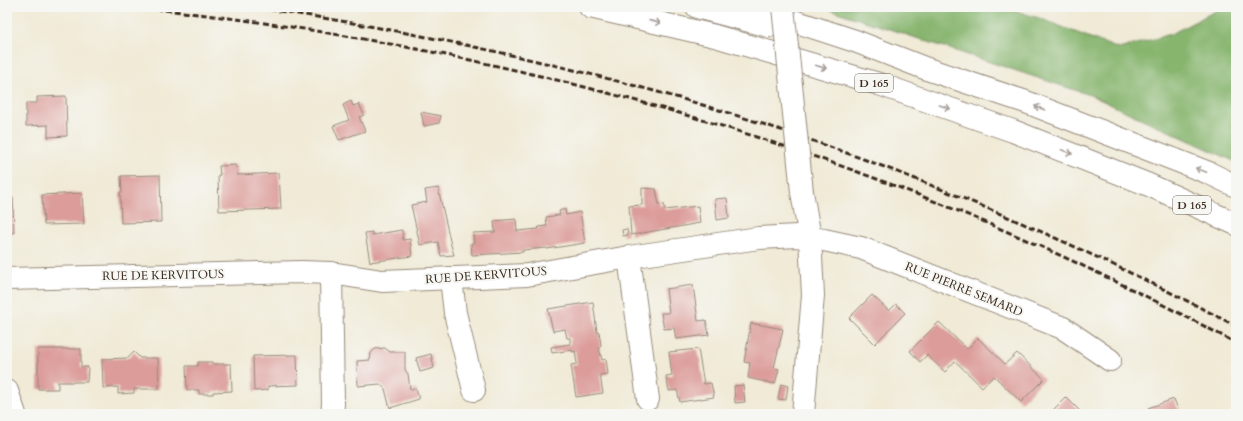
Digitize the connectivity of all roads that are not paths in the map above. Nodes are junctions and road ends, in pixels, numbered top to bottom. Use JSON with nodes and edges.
{"nodes":[{"id":1,"x":590,"y":7,"type":"edge"},
{"id":2,"x":697,"y":7,"type":"edge"},
{"id":3,"x":751,"y":7,"type":"edge"},
{"id":4,"x":783,"y":7,"type":"edge"},
{"id":5,"x":927,"y":69,"type":"junction"},
{"id":6,"x":1236,"y":186,"type":"edge"},
{"id":7,"x":1236,"y":224,"type":"edge"},
{"id":8,"x":810,"y":238,"type":"junction"},
{"id":9,"x":629,"y":258,"type":"junction"},
{"id":10,"x":331,"y":273,"type":"junction"},
{"id":11,"x":451,"y":278,"type":"junction"},
{"id":12,"x":7,"y":279,"type":"edge"},
{"id":13,"x":1110,"y":360,"type":"dead end"},
{"id":14,"x":474,"y":390,"type":"dead end"},
{"id":15,"x":7,"y":391,"type":"edge"},
{"id":16,"x":648,"y":398,"type":"dead end"},
{"id":17,"x":15,"y":414,"type":"edge"},
{"id":18,"x":332,"y":414,"type":"edge"},
{"id":19,"x":803,"y":414,"type":"edge"}],
"edges":[{"from":1,"to":7,"type":"main road","number":"D 165","one_way":true},
{"from":2,"to":5,"type":"main road","number":"D 165"},
{"from":3,"to":5,"type":"main road"},
{"from":4,"to":8,"type":"main road","bridge":true},
{"from":6,"to":5,"type":"main road","number":"D 165","one_way":true},
{"from":8,"to":9,"type":"main road","name":"RUE DE KERVITOUS"},
{"from":8,"to":13,"type":"main road","name":"RUE PIERRE SEMARD"},
{"from":8,"to":19,"type":"main road"},
{"from":9,"to":11,"type":"main road","name":"RUE DE KERVITOUS"},
{"from":9,"to":16,"type":"main road"},
{"from":10,"to":11,"type":"main road","name":"RUE DE KERVITOUS"},
{"from":10,"to":12,"type":"main road","name":"RUE DE KERVITOUS"},
{"from":10,"to":18,"type":"main road"},
{"from":11,"to":14,"type":"main road"},
{"from":15,"to":17,"type":"main road"}]}
